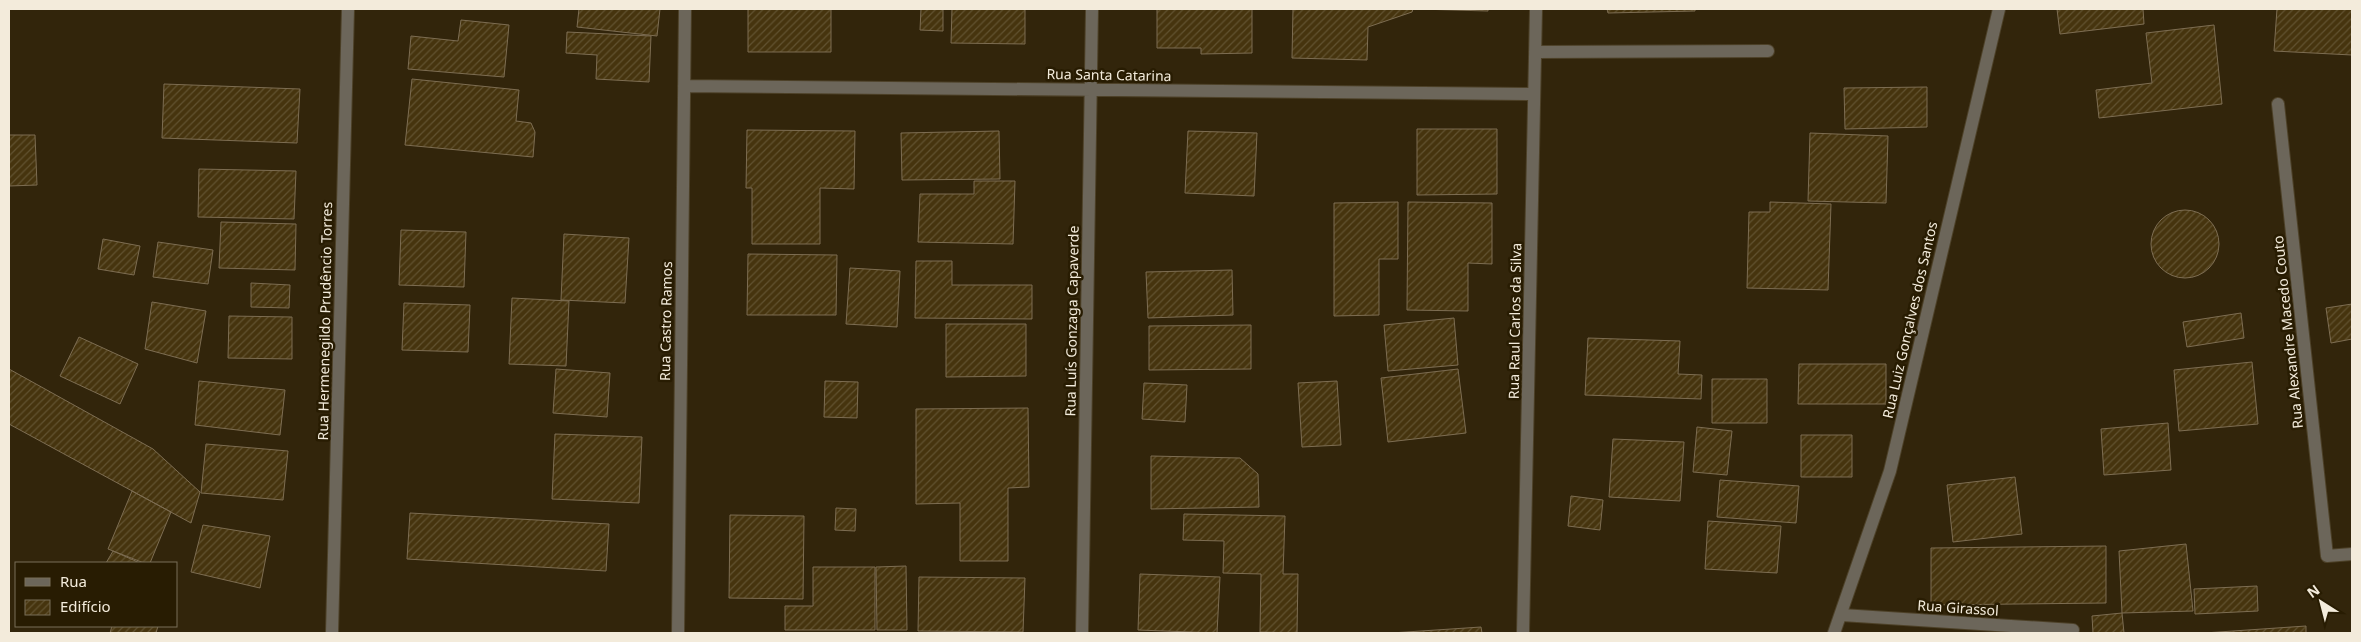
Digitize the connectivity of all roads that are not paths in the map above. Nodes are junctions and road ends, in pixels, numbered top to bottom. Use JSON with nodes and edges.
{"nodes":[{"id":1,"x":348,"y":9,"type":"edge"},
{"id":2,"x":685,"y":9,"type":"edge"},
{"id":3,"x":1092,"y":9,"type":"edge"},
{"id":4,"x":1536,"y":9,"type":"edge"},
{"id":5,"x":1999,"y":9,"type":"edge"},
{"id":6,"x":1535,"y":52,"type":"junction"},
{"id":7,"x":1768,"y":52,"type":"dead end"},
{"id":8,"x":684,"y":86,"type":"junction"},
{"id":9,"x":1091,"y":90,"type":"junction"},
{"id":10,"x":1534,"y":94,"type":"junction"},
{"id":11,"x":2278,"y":104,"type":"dead end"},
{"id":12,"x":2352,"y":554,"type":"edge"},
{"id":13,"x":1842,"y":615,"type":"junction"},
{"id":14,"x":2073,"y":630,"type":"dead end"},
{"id":15,"x":332,"y":633,"type":"edge"},
{"id":16,"x":678,"y":633,"type":"edge"},
{"id":17,"x":1082,"y":633,"type":"edge"},
{"id":18,"x":1523,"y":633,"type":"edge"},
{"id":19,"x":1834,"y":633,"type":"edge"}],
"edges":[{"from":1,"to":15,"type":"street","name":"Rua Hermenegildo Prudêncio Torres"},
{"from":2,"to":8,"type":"street","name":"Rua Castro Ramos"},
{"from":3,"to":9,"type":"street","name":"Rua Luís Gonzaga Capaverde"},
{"from":4,"to":6,"type":"street","name":"Rua Raul Carlos da Silva"},
{"from":5,"to":13,"type":"street","name":"Rua Luiz Gonçalves dos Santos"},
{"from":6,"to":7,"type":"street"},
{"from":6,"to":10,"type":"street","name":"Rua Raul Carlos da Silva"},
{"from":8,"to":9,"type":"street","name":"Rua Santa Catarina"},
{"from":8,"to":16,"type":"street","name":"Rua Castro Ramos"},
{"from":9,"to":10,"type":"street","name":"Rua Santa Catarina"},
{"from":9,"to":17,"type":"street","name":"Rua Luís Gonzaga Capaverde"},
{"from":10,"to":18,"type":"street","name":"Rua Raul Carlos da Silva"},
{"from":11,"to":12,"type":"street","name":"Rua Alexandre Macedo Couto"},
{"from":13,"to":14,"type":"street","name":"Rua Girassol"},
{"from":13,"to":19,"type":"street","name":"Rua Luiz Gonçalves dos Santos"}]}
